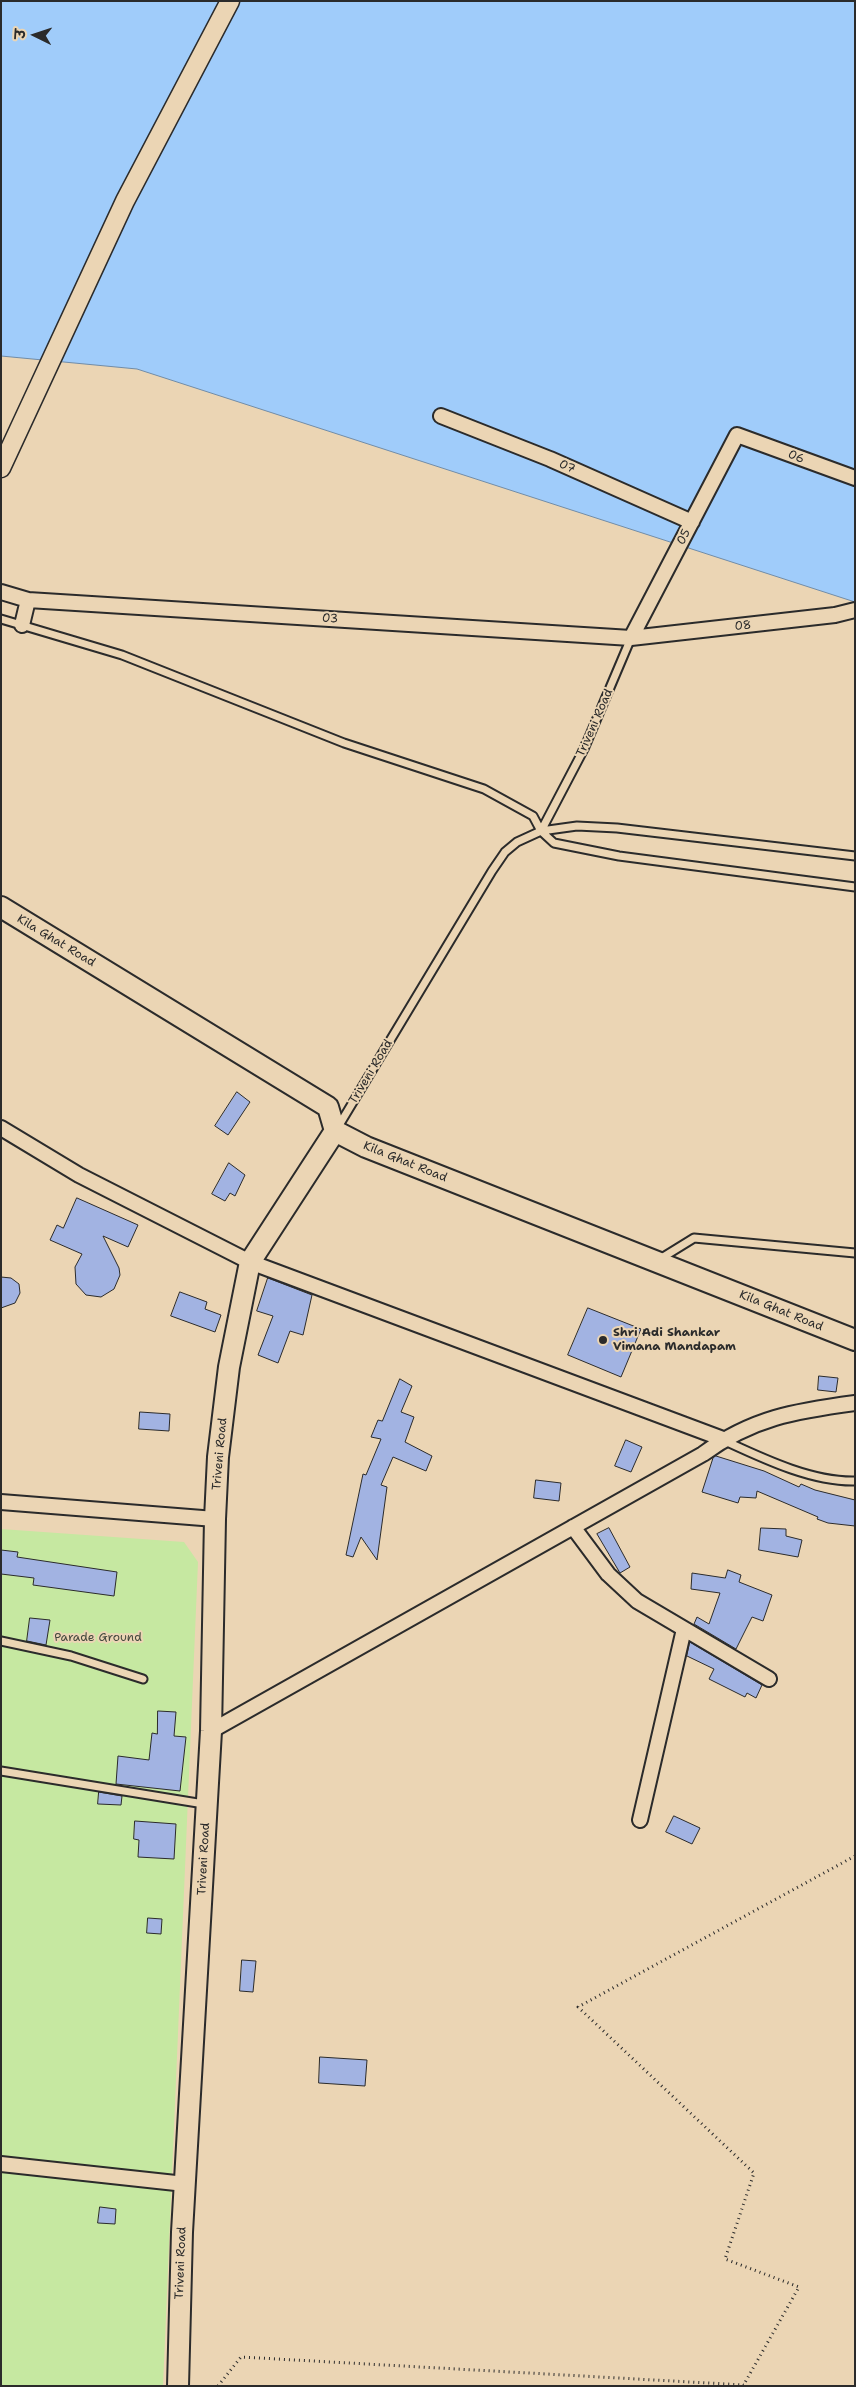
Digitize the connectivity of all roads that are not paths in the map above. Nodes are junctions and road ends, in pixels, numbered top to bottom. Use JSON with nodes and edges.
{"nodes":[{"id":1,"x":230,"y":1,"type":"edge"},
{"id":2,"x":441,"y":416,"type":"dead end"},
{"id":3,"x":737,"y":435,"type":"joint"},
{"id":4,"x":1,"y":468,"type":"edge"},
{"id":5,"x":855,"y":478,"type":"edge"},
{"id":6,"x":692,"y":522,"type":"junction"},
{"id":7,"x":1,"y":592,"type":"edge"},
{"id":8,"x":28,"y":600,"type":"junction"},
{"id":9,"x":855,"y":610,"type":"edge"},
{"id":10,"x":1,"y":619,"type":"edge"},
{"id":11,"x":22,"y":625,"type":"junction"},
{"id":12,"x":631,"y":638,"type":"junction"},
{"id":13,"x":541,"y":831,"type":"junction"},
{"id":14,"x":855,"y":856,"type":"edge"},
{"id":15,"x":855,"y":887,"type":"edge"},
{"id":16,"x":1,"y":907,"type":"edge"},
{"id":17,"x":1,"y":1128,"type":"edge"},
{"id":18,"x":335,"y":1131,"type":"junction"},
{"id":19,"x":855,"y":1253,"type":"edge"},
{"id":20,"x":250,"y":1262,"type":"junction"},
{"id":21,"x":656,"y":1262,"type":"junction"},
{"id":22,"x":855,"y":1340,"type":"edge"},
{"id":23,"x":855,"y":1403,"type":"edge"},
{"id":24,"x":723,"y":1439,"type":"junction"},
{"id":25,"x":855,"y":1481,"type":"edge"},
{"id":26,"x":1,"y":1502,"type":"edge"},
{"id":27,"x":214,"y":1519,"type":"junction"},
{"id":28,"x":573,"y":1527,"type":"junction"},
{"id":29,"x":684,"y":1629,"type":"junction"},
{"id":30,"x":1,"y":1641,"type":"edge"},
{"id":31,"x":769,"y":1679,"type":"dead end"},
{"id":32,"x":142,"y":1680,"type":"dead end"},
{"id":33,"x":211,"y":1731,"type":"junction"},
{"id":34,"x":1,"y":1771,"type":"edge"},
{"id":35,"x":207,"y":1804,"type":"junction"},
{"id":36,"x":640,"y":1820,"type":"dead end"},
{"id":37,"x":1,"y":2164,"type":"edge"},
{"id":38,"x":185,"y":2184,"type":"junction"},
{"id":39,"x":178,"y":2386,"type":"edge"}],
"edges":[{"from":1,"to":4,"type":"street"},
{"from":2,"to":6,"type":"street","name":"07"},
{"from":3,"to":5,"type":"street","name":"06"},
{"from":3,"to":6,"type":"street","name":"05"},
{"from":6,"to":12,"type":"street","name":"05"},
{"from":7,"to":8,"type":"street","name":"03"},
{"from":8,"to":11,"type":"street"},
{"from":8,"to":12,"type":"street","name":"03"},
{"from":9,"to":12,"type":"street","name":"08"},
{"from":10,"to":11,"type":"lane"},
{"from":11,"to":13,"type":"lane"},
{"from":12,"to":13,"type":"lane","name":"Triveni Road"},
{"from":13,"to":14,"type":"lane"},
{"from":13,"to":15,"type":"lane"},
{"from":13,"to":18,"type":"lane","name":"Triveni Road"},
{"from":16,"to":18,"type":"main road","name":"Kila Ghat Road"},
{"from":17,"to":20,"type":"street"},
{"from":18,"to":20,"type":"main road","name":"Triveni Road"},
{"from":18,"to":21,"type":"main road","name":"Kila Ghat Road"},
{"from":19,"to":21,"type":"lane"},
{"from":20,"to":24,"type":"street"},
{"from":20,"to":27,"type":"main road","name":"Triveni Road"},
{"from":21,"to":22,"type":"main road","name":"Kila Ghat Road"},
{"from":23,"to":24,"type":"street"},
{"from":24,"to":25,"type":"lane"},
{"from":24,"to":28,"type":"street"},
{"from":26,"to":27,"type":"street"},
{"from":27,"to":33,"type":"main road","name":"Triveni Road"},
{"from":28,"to":29,"type":"street"},
{"from":28,"to":33,"type":"street"},
{"from":29,"to":31,"type":"street"},
{"from":29,"to":36,"type":"street"},
{"from":30,"to":32,"type":"lane"},
{"from":33,"to":35,"type":"main road","name":"Triveni Road"},
{"from":34,"to":35,"type":"lane"},
{"from":35,"to":38,"type":"main road","name":"Triveni Road"},
{"from":37,"to":38,"type":"street"},
{"from":38,"to":39,"type":"main road","name":"Triveni Road"}]}
